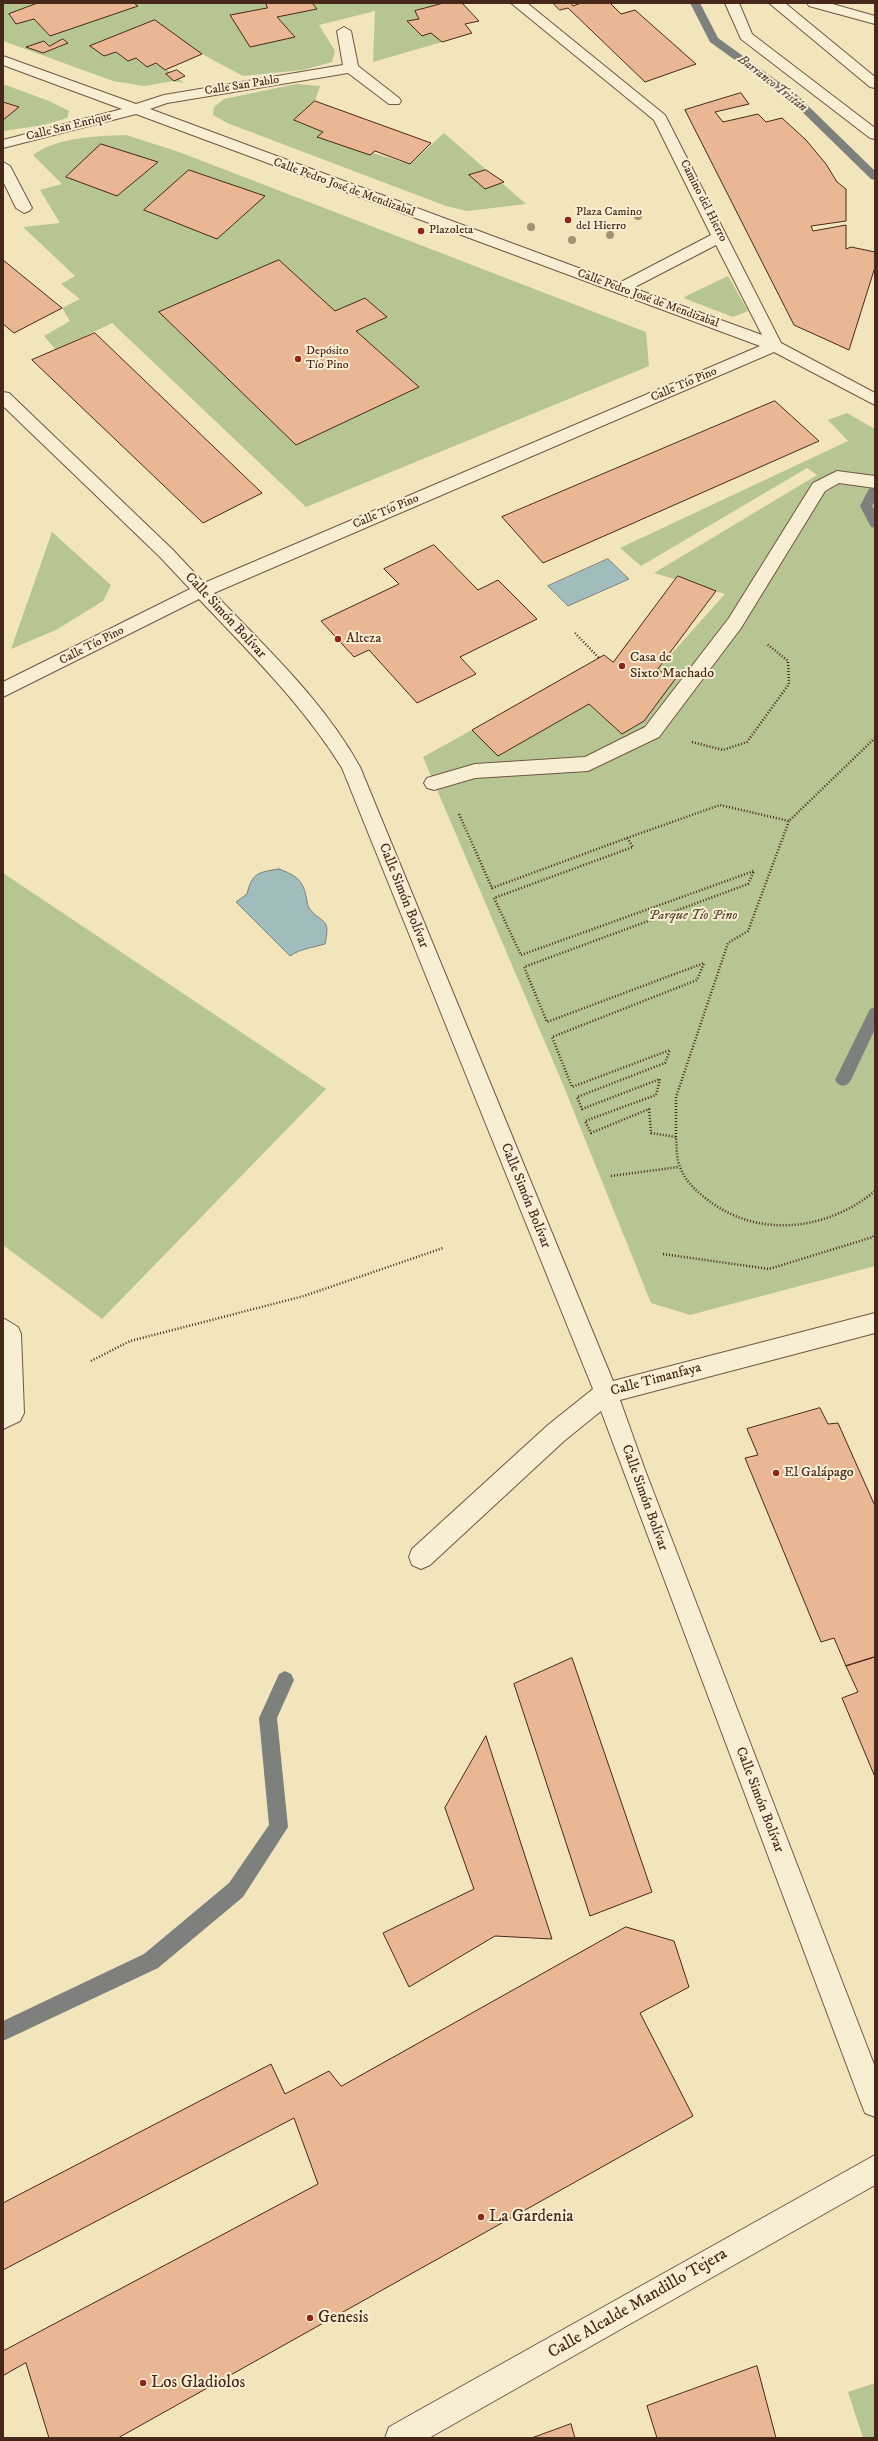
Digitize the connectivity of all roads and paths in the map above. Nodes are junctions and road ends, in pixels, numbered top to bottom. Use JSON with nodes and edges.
{"nodes":[{"id":1,"x":518,"y":3,"type":"edge"},
{"id":2,"x":732,"y":3,"type":"edge"},
{"id":3,"x":776,"y":3,"type":"edge"},
{"id":4,"x":814,"y":3,"type":"edge"},
{"id":5,"x":875,"y":20,"type":"edge"},
{"id":6,"x":344,"y":31,"type":"dead end"},
{"id":7,"x":3,"y":60,"type":"edge"},
{"id":8,"x":351,"y":68,"type":"junction"},
{"id":9,"x":875,"y":84,"type":"edge"},
{"id":10,"x":394,"y":101,"type":"dead end"},
{"id":11,"x":135,"y":110,"type":"junction"},
{"id":12,"x":875,"y":135,"type":"edge"},
{"id":13,"x":3,"y":144,"type":"edge"},
{"id":14,"x":3,"y":166,"type":"edge"},
{"id":15,"x":24,"y":208,"type":"dead end"},
{"id":16,"x":721,"y":236,"type":"junction"},
{"id":17,"x":619,"y":289,"type":"junction"},
{"id":18,"x":776,"y":346,"type":"junction"},
{"id":19,"x":3,"y":397,"type":"edge"},
{"id":20,"x":875,"y":400,"type":"edge"},
{"id":21,"x":875,"y":482,"type":"edge"},
{"id":22,"x":201,"y":591,"type":"junction"},
{"id":23,"x":735,"y":623,"type":"junction"},
{"id":24,"x":575,"y":633,"type":"dead end"},
{"id":25,"x":600,"y":658,"type":"dead end"},
{"id":26,"x":3,"y":690,"type":"edge"},
{"id":27,"x":652,"y":732,"type":"junction"},
{"id":28,"x":875,"y":738,"type":"edge"},
{"id":29,"x":439,"y":782,"type":"joint"},
{"id":30,"x":789,"y":820,"type":"junction"},
{"id":31,"x":627,"y":838,"type":"junction"},
{"id":32,"x":676,"y":1137,"type":"junction"},
{"id":33,"x":680,"y":1167,"type":"junction"},
{"id":34,"x":611,"y":1176,"type":"dead end"},
{"id":35,"x":875,"y":1191,"type":"edge"},
{"id":36,"x":875,"y":1234,"type":"edge"},
{"id":37,"x":443,"y":1248,"type":"dead end"},
{"id":38,"x":663,"y":1254,"type":"dead end"},
{"id":39,"x":875,"y":1323,"type":"edge"},
{"id":40,"x":3,"y":1328,"type":"edge"},
{"id":41,"x":91,"y":1361,"type":"dead end"},
{"id":42,"x":606,"y":1392,"type":"junction"},
{"id":43,"x":7,"y":1415,"type":"edge"},
{"id":44,"x":421,"y":1557,"type":"dead end"},
{"id":45,"x":875,"y":2103,"type":"edge"},
{"id":46,"x":875,"y":2169,"type":"edge"},
{"id":47,"x":400,"y":2438,"type":"edge"}],
"edges":[{"from":1,"to":16,"type":"street","name":"Camino del Hierro"},
{"from":2,"to":12,"type":"street"},
{"from":3,"to":9,"type":"street"},
{"from":4,"to":5,"type":"street"},
{"from":6,"to":8,"type":"street"},
{"from":7,"to":11,"type":"street","name":"Calle Pedro José de Mendizabal"},
{"from":8,"to":10,"type":"street"},
{"from":8,"to":11,"type":"street","name":"Calle San Pablo"},
{"from":11,"to":13,"type":"street","name":"Calle San Enrique"},
{"from":11,"to":17,"type":"street","name":"Calle Pedro José de Mendizabal"},
{"from":14,"to":15,"type":"street"},
{"from":16,"to":17,"type":"street"},
{"from":16,"to":18,"type":"street","name":"Camino del Hierro"},
{"from":17,"to":18,"type":"street","name":"Calle Pedro José de Mendizabal"},
{"from":18,"to":20,"type":"street"},
{"from":18,"to":22,"type":"street","name":"Calle Tío Pino"},
{"from":19,"to":22,"type":"street","name":"Calle Simón Bolívar"},
{"from":21,"to":23,"type":"street"},
{"from":22,"to":26,"type":"street","name":"Calle Tío Pino"},
{"from":22,"to":42,"type":"street","name":"Calle Simón Bolívar"},
{"from":23,"to":27,"type":"street"},
{"from":23,"to":27,"type":"path"},
{"from":24,"to":25,"type":"path"},
{"from":27,"to":29,"type":"street"},
{"from":28,"to":30,"type":"path"},
{"from":29,"to":31,"type":"path"},
{"from":30,"to":31,"type":"path"},
{"from":30,"to":32,"type":"path"},
{"from":31,"to":32,"type":"path"},
{"from":32,"to":33,"type":"path"},
{"from":33,"to":34,"type":"path"},
{"from":33,"to":35,"type":"path"},
{"from":36,"to":38,"type":"path"},
{"from":37,"to":41,"type":"path"},
{"from":39,"to":42,"type":"street","name":"Calle Timanfaya"},
{"from":40,"to":43,"type":"street"},
{"from":42,"to":44,"type":"street","name":"Calle Timanfaya"},
{"from":42,"to":45,"type":"street","name":"Calle Simón Bolívar"},
{"from":46,"to":47,"type":"street","name":"Calle Alcalde Mandillo Tejera"}]}
